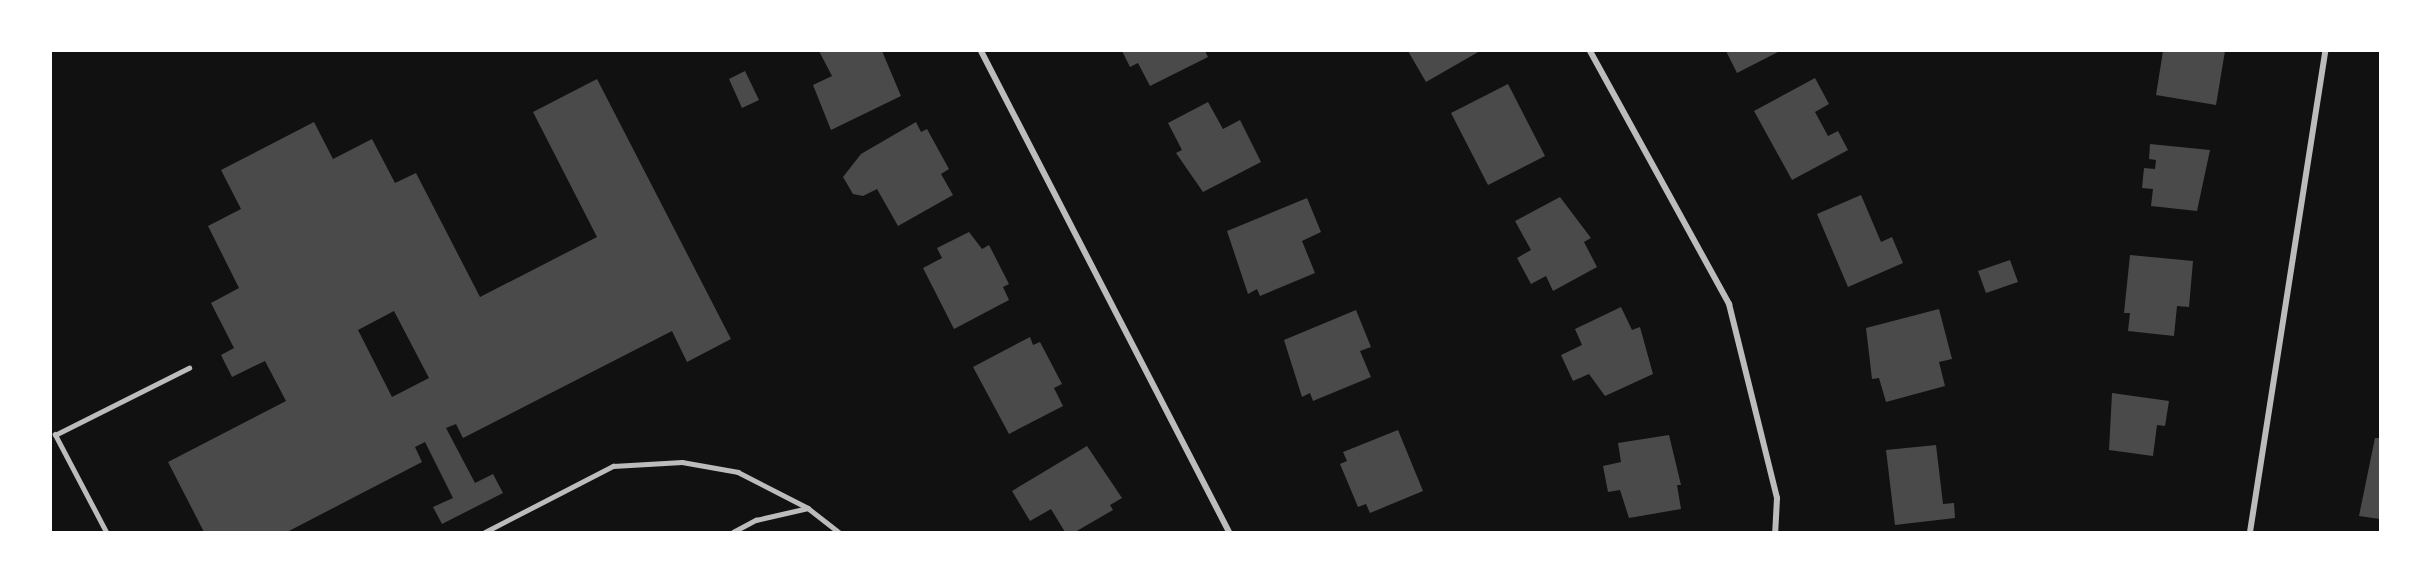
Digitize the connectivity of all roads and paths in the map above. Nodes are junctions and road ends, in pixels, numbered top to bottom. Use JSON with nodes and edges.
{"nodes":[{"id":1,"x":981,"y":51,"type":"edge"},
{"id":2,"x":1590,"y":51,"type":"edge"},
{"id":3,"x":2325,"y":51,"type":"edge"},
{"id":4,"x":189,"y":368,"type":"dead end"},
{"id":5,"x":51,"y":428,"type":"edge"},
{"id":6,"x":55,"y":435,"type":"junction"},
{"id":7,"x":808,"y":508,"type":"junction"},
{"id":8,"x":106,"y":532,"type":"edge"},
{"id":9,"x":485,"y":532,"type":"edge"},
{"id":10,"x":733,"y":532,"type":"edge"},
{"id":11,"x":839,"y":532,"type":"edge"},
{"id":12,"x":1229,"y":532,"type":"edge"},
{"id":13,"x":1775,"y":532,"type":"edge"},
{"id":14,"x":2250,"y":532,"type":"edge"}],
"edges":[{"from":1,"to":12,"type":"street"},
{"from":2,"to":13,"type":"street"},
{"from":3,"to":14,"type":"street"},
{"from":4,"to":6,"type":"lane"},
{"from":5,"to":6,"type":"lane"},
{"from":6,"to":8,"type":"lane"},
{"from":7,"to":9,"type":"lane"},
{"from":7,"to":10,"type":"lane"},
{"from":7,"to":11,"type":"lane"}]}
